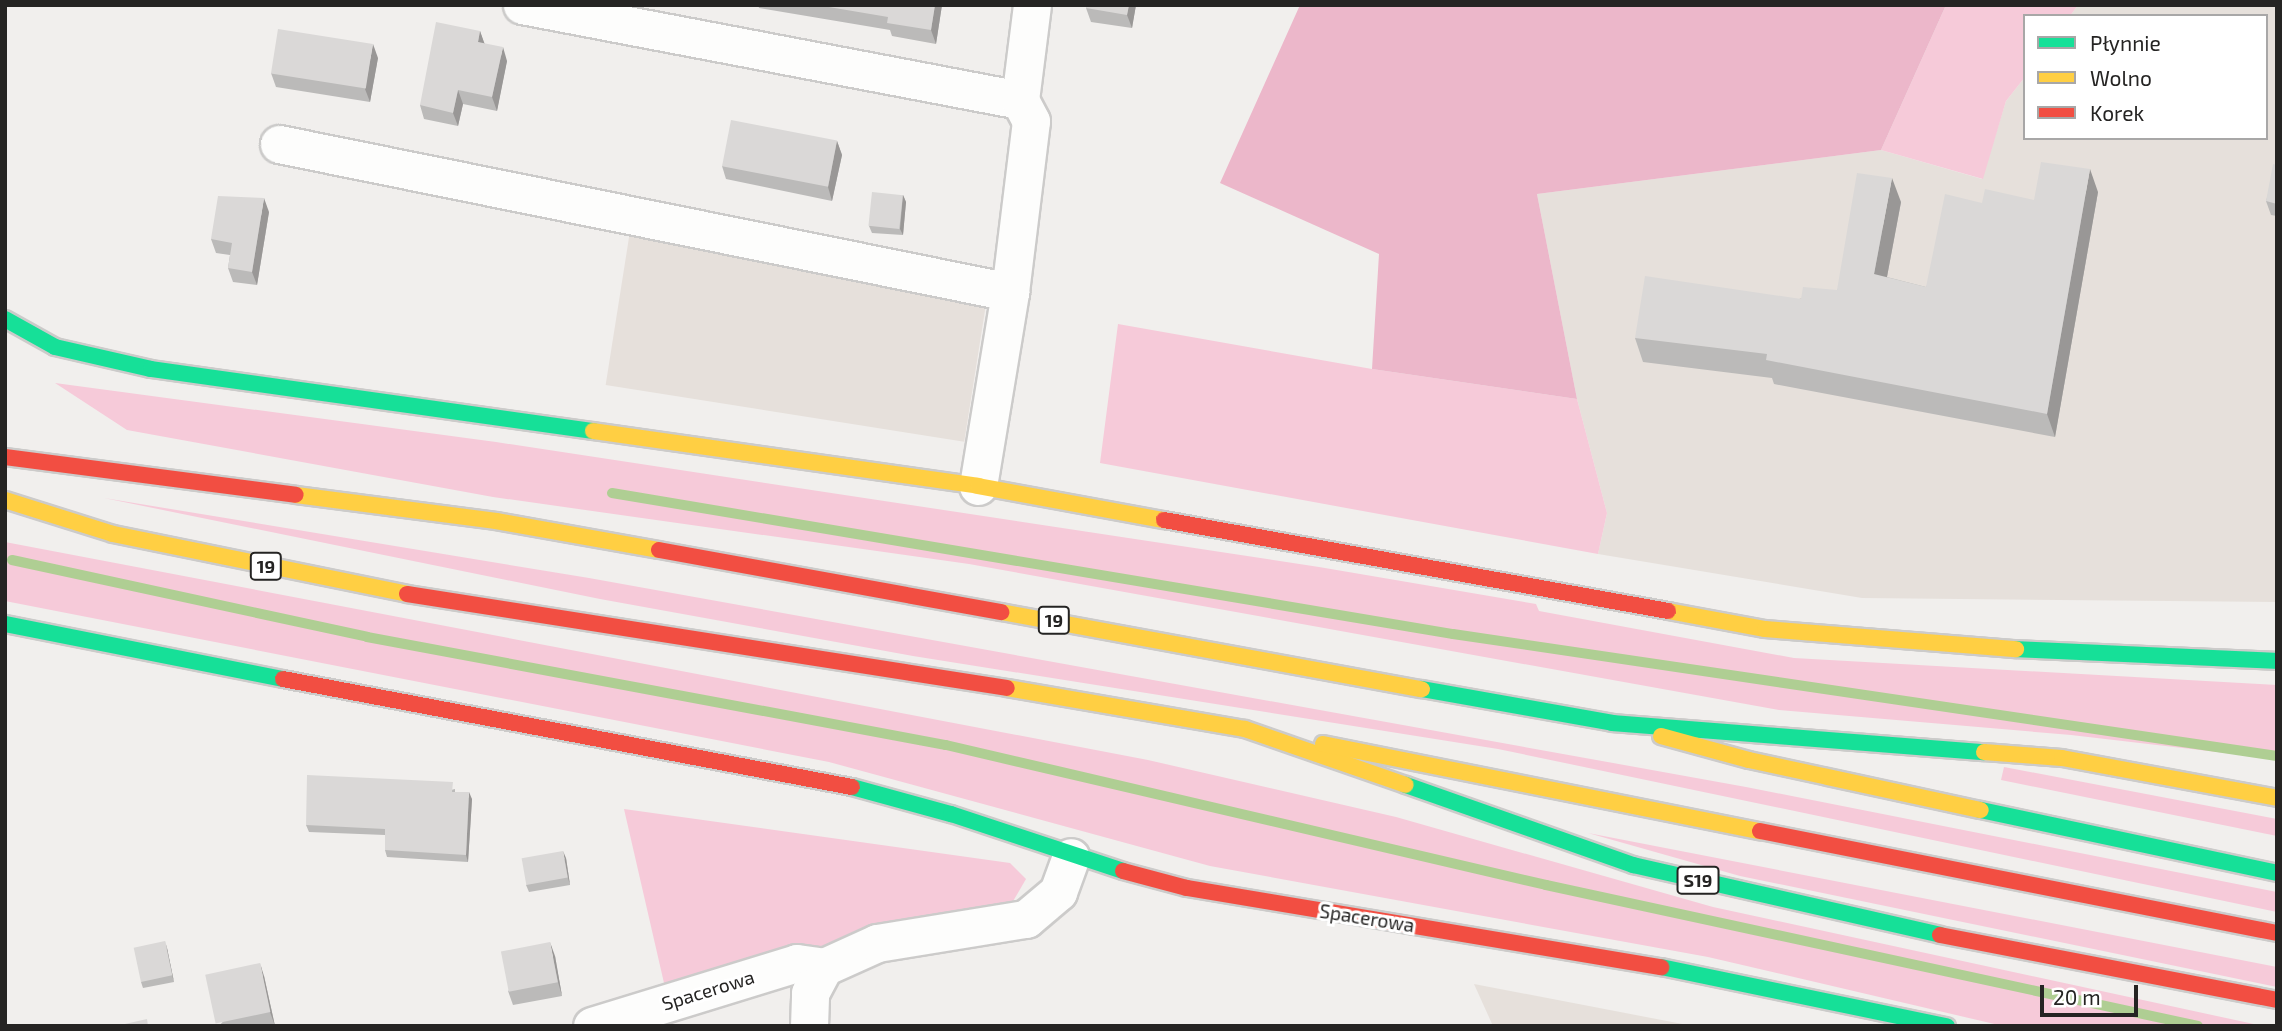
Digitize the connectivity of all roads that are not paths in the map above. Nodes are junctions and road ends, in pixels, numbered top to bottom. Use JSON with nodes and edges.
{"nodes":[{"id":1,"x":522,"y":5,"type":"edge"},
{"id":2,"x":1032,"y":5,"type":"edge"},
{"id":3,"x":1020,"y":100,"type":"junction"},
{"id":4,"x":279,"y":144,"type":"dead end"},
{"id":5,"x":1010,"y":292,"type":"junction"},
{"id":6,"x":5,"y":319,"type":"edge"},
{"id":7,"x":5,"y":457,"type":"edge"},
{"id":8,"x":978,"y":486,"type":"junction"},
{"id":9,"x":5,"y":500,"type":"edge"},
{"id":10,"x":5,"y":624,"type":"edge"},
{"id":11,"x":2277,"y":661,"type":"edge"},
{"id":12,"x":1612,"y":723,"type":"junction"},
{"id":13,"x":1245,"y":729,"type":"junction"},
{"id":14,"x":2277,"y":799,"type":"edge"},
{"id":15,"x":1072,"y":857,"type":"junction"},
{"id":16,"x":2277,"y":873,"type":"edge"},
{"id":17,"x":2277,"y":933,"type":"edge"},
{"id":18,"x":824,"y":967,"type":"junction"},
{"id":19,"x":2277,"y":1000,"type":"edge"},
{"id":20,"x":592,"y":1026,"type":"edge"},
{"id":21,"x":809,"y":1026,"type":"edge"},
{"id":22,"x":1947,"y":1026,"type":"edge"}],
"edges":[{"from":1,"to":3,"type":"street"},
{"from":2,"to":3,"type":"street"},
{"from":3,"to":5,"type":"street"},
{"from":4,"to":5,"type":"street"},
{"from":5,"to":8,"type":"street"},
{"from":6,"to":8,"type":"main road"},
{"from":7,"to":12,"type":"main road","number":"19"},
{"from":8,"to":11,"type":"main road"},
{"from":9,"to":13,"type":"main road","number":"19"},
{"from":10,"to":15,"type":"main road"},
{"from":12,"to":14,"type":"main road"},
{"from":12,"to":16,"type":"main road"},
{"from":13,"to":17,"type":"main road"},
{"from":13,"to":19,"type":"main road","number":"S19"},
{"from":15,"to":18,"type":"street","name":"Spacerowa"},
{"from":15,"to":22,"type":"main road","name":"Spacerowa"},
{"from":18,"to":20,"type":"street","name":"Spacerowa"},
{"from":18,"to":21,"type":"street"}]}
